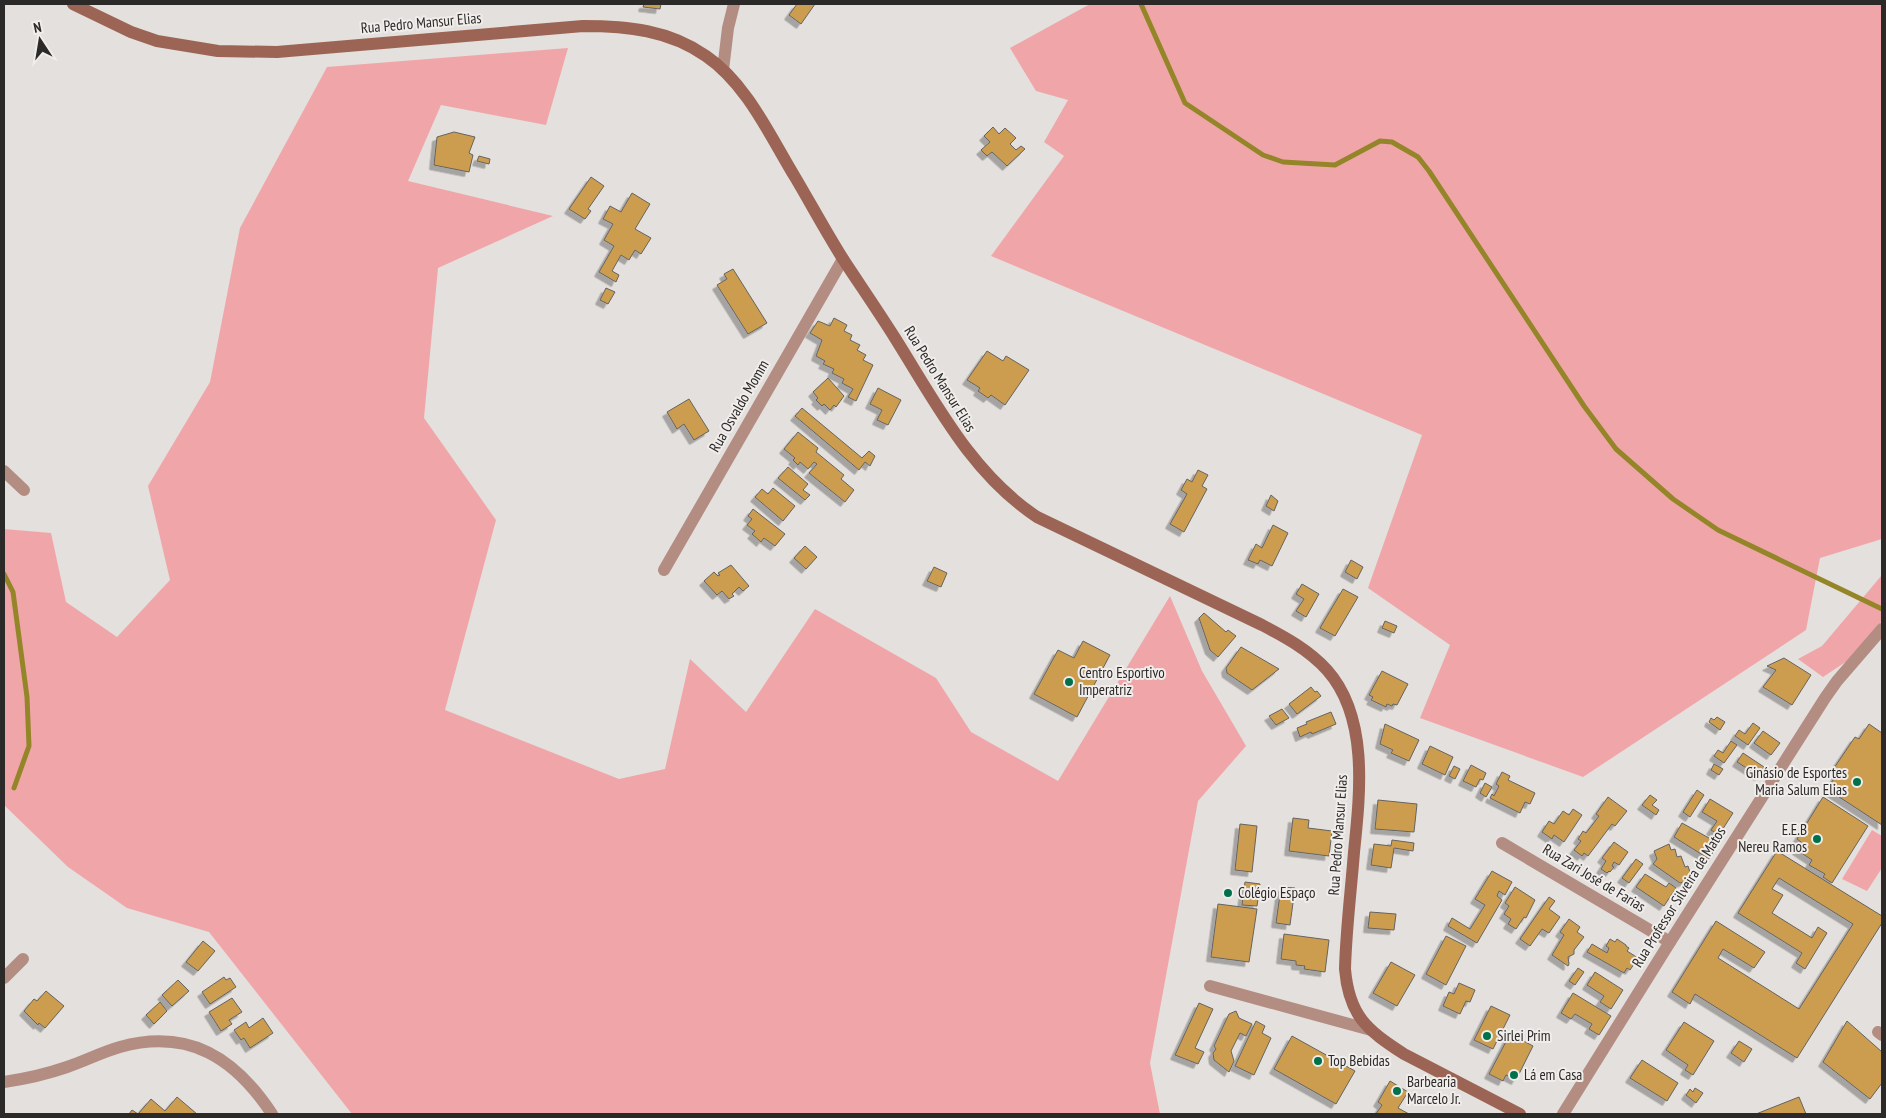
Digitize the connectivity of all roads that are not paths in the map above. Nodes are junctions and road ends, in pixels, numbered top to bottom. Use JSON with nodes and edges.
{"nodes":[{"id":1,"x":73,"y":4,"type":"edge"},
{"id":2,"x":734,"y":4,"type":"edge"},
{"id":3,"x":723,"y":70,"type":"junction"},
{"id":4,"x":843,"y":259,"type":"junction"},
{"id":5,"x":4,"y":471,"type":"edge"},
{"id":6,"x":24,"y":490,"type":"dead end"},
{"id":7,"x":664,"y":570,"type":"dead end"},
{"id":8,"x":1882,"y":629,"type":"edge"},
{"id":9,"x":1502,"y":843,"type":"dead end"},
{"id":10,"x":1670,"y":942,"type":"junction"},
{"id":11,"x":23,"y":959,"type":"dead end"},
{"id":12,"x":4,"y":978,"type":"edge"},
{"id":13,"x":1210,"y":986,"type":"dead end"},
{"id":14,"x":1371,"y":1030,"type":"junction"},
{"id":15,"x":4,"y":1082,"type":"edge"},
{"id":16,"x":272,"y":1114,"type":"edge"},
{"id":17,"x":1520,"y":1114,"type":"edge"},
{"id":18,"x":1563,"y":1114,"type":"edge"}],
"edges":[{"from":1,"to":3,"type":"main road","name":"Rua Pedro Mansur Elias"},
{"from":2,"to":3,"type":"street"},
{"from":3,"to":4,"type":"main road","name":"Rua Pedro Mansur Elias"},
{"from":4,"to":7,"type":"street","name":"Rua Osvaldo Momm"},
{"from":4,"to":14,"type":"main road","name":"Rua Pedro Mansur Elias"},
{"from":5,"to":6,"type":"street"},
{"from":8,"to":10,"type":"street","name":"Rua Professor Silveira de Matos"},
{"from":9,"to":10,"type":"street","name":"Rua Zari José de Farias"},
{"from":10,"to":18,"type":"street","name":"Rua Professor Silveira de Matos"},
{"from":11,"to":12,"type":"street"},
{"from":13,"to":14,"type":"street"},
{"from":14,"to":17,"type":"main road","name":"Rua Pedro Mansur Elias"},
{"from":15,"to":16,"type":"street"}]}
